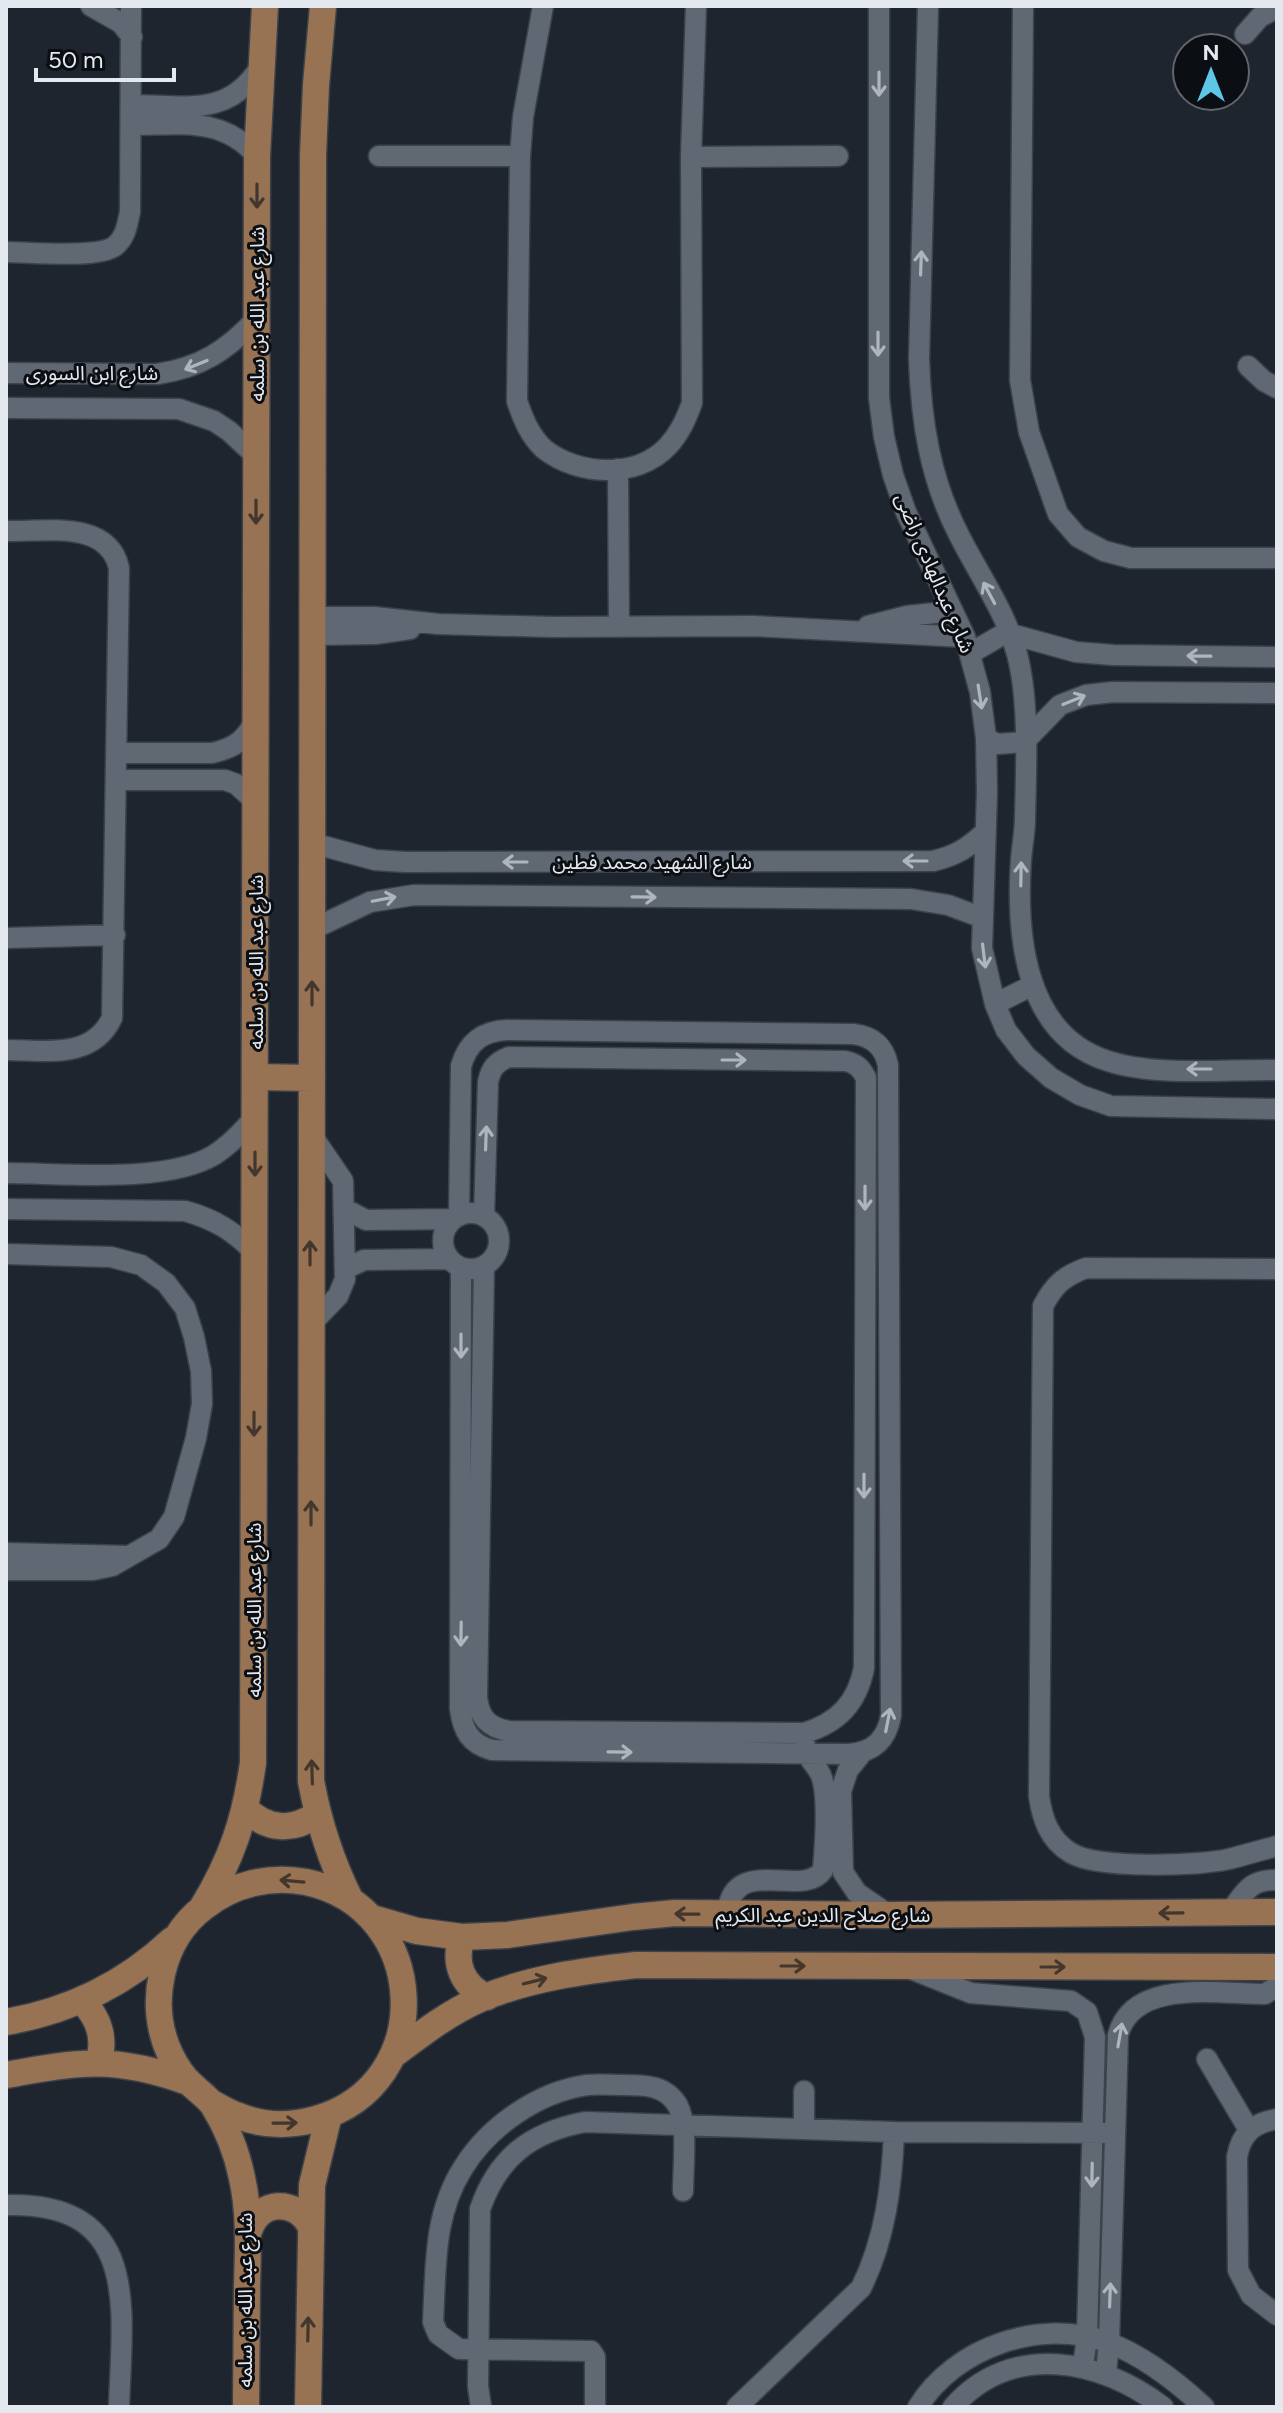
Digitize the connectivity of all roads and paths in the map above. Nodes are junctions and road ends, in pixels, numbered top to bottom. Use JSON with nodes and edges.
{"nodes":[{"id":1,"x":91,"y":6,"type":"edge"},
{"id":2,"x":131,"y":6,"type":"edge"},
{"id":3,"x":265,"y":6,"type":"edge"},
{"id":4,"x":323,"y":6,"type":"edge"},
{"id":5,"x":543,"y":6,"type":"edge"},
{"id":6,"x":696,"y":6,"type":"edge"},
{"id":7,"x":879,"y":6,"type":"edge"},
{"id":8,"x":928,"y":6,"type":"edge"},
{"id":9,"x":1023,"y":6,"type":"edge"},
{"id":10,"x":1277,"y":8,"type":"edge"},
{"id":11,"x":1247,"y":32,"type":"edge"},
{"id":12,"x":132,"y":37,"type":"junction"},
{"id":13,"x":260,"y":67,"type":"junction"},
{"id":14,"x":132,"y":115,"type":"junction"},
{"id":15,"x":257,"y":156,"type":"junction"},
{"id":16,"x":379,"y":156,"type":"dead end"},
{"id":17,"x":520,"y":156,"type":"junction"},
{"id":18,"x":838,"y":156,"type":"dead end"},
{"id":19,"x":691,"y":157,"type":"junction"},
{"id":20,"x":6,"y":252,"type":"edge"},
{"id":21,"x":257,"y":318,"type":"junction"},
{"id":22,"x":1248,"y":366,"type":"dead end"},
{"id":23,"x":6,"y":373,"type":"edge"},
{"id":24,"x":1277,"y":388,"type":"edge"},
{"id":25,"x":6,"y":408,"type":"edge"},
{"id":26,"x":256,"y":456,"type":"junction"},
{"id":27,"x":618,"y":469,"type":"junction"},
{"id":28,"x":6,"y":531,"type":"edge"},
{"id":29,"x":1277,"y":558,"type":"edge"},
{"id":30,"x":953,"y":611,"type":"junction"},
{"id":31,"x":313,"y":626,"type":"junction"},
{"id":32,"x":619,"y":627,"type":"junction"},
{"id":33,"x":852,"y":630,"type":"junction"},
{"id":34,"x":1011,"y":634,"type":"junction"},
{"id":35,"x":968,"y":645,"type":"junction"},
{"id":36,"x":1277,"y":657,"type":"edge"},
{"id":37,"x":1277,"y":693,"type":"edge"},
{"id":38,"x":256,"y":718,"type":"junction"},
{"id":39,"x":986,"y":738,"type":"junction"},
{"id":40,"x":1024,"y":742,"type":"junction"},
{"id":41,"x":117,"y":753,"type":"junction"},
{"id":42,"x":117,"y":780,"type":"junction"},
{"id":43,"x":256,"y":802,"type":"junction"},
{"id":44,"x":984,"y":833,"type":"junction"},
{"id":45,"x":312,"y":843,"type":"junction"},
{"id":46,"x":983,"y":918,"type":"junction"},
{"id":47,"x":313,"y":929,"type":"junction"},
{"id":48,"x":115,"y":935,"type":"junction"},
{"id":49,"x":6,"y":938,"type":"edge"},
{"id":50,"x":1031,"y":986,"type":"junction"},
{"id":51,"x":995,"y":1004,"type":"junction"},
{"id":52,"x":651,"y":1031,"type":"junction"},
{"id":53,"x":701,"y":1031,"type":"junction"},
{"id":54,"x":6,"y":1050,"type":"edge"},
{"id":55,"x":652,"y":1059,"type":"junction"},
{"id":56,"x":701,"y":1059,"type":"junction"},
{"id":57,"x":1277,"y":1070,"type":"edge"},
{"id":58,"x":256,"y":1077,"type":"junction"},
{"id":59,"x":312,"y":1078,"type":"junction"},
{"id":60,"x":1277,"y":1109,"type":"edge"},
{"id":61,"x":255,"y":1117,"type":"junction"},
{"id":62,"x":311,"y":1134,"type":"junction"},
{"id":63,"x":6,"y":1173,"type":"edge"},
{"id":64,"x":6,"y":1209,"type":"edge"},
{"id":65,"x":345,"y":1209,"type":"junction"},
{"id":66,"x":484,"y":1216,"type":"junction"},
{"id":67,"x":456,"y":1217,"type":"junction"},
{"id":68,"x":255,"y":1253,"type":"junction"},
{"id":69,"x":6,"y":1254,"type":"edge"},
{"id":70,"x":455,"y":1263,"type":"junction"},
{"id":71,"x":484,"y":1267,"type":"junction"},
{"id":72,"x":345,"y":1269,"type":"junction"},
{"id":73,"x":1277,"y":1269,"type":"edge"},
{"id":74,"x":310,"y":1325,"type":"junction"},
{"id":75,"x":865,"y":1439,"type":"junction"},
{"id":76,"x":889,"y":1439,"type":"junction"},
{"id":77,"x":6,"y":1553,"type":"edge"},
{"id":78,"x":127,"y":1556,"type":"junction"},
{"id":79,"x":6,"y":1570,"type":"edge"},
{"id":80,"x":470,"y":1588,"type":"junction"},
{"id":81,"x":804,"y":1733,"type":"junction"},
{"id":82,"x":862,"y":1753,"type":"junction"},
{"id":83,"x":805,"y":1754,"type":"junction"},
{"id":84,"x":245,"y":1808,"type":"junction"},
{"id":85,"x":317,"y":1814,"type":"junction"},
{"id":86,"x":1277,"y":1846,"type":"edge"},
{"id":87,"x":845,"y":1874,"type":"junction"},
{"id":88,"x":820,"y":1875,"type":"junction"},
{"id":89,"x":1277,"y":1880,"type":"edge"},
{"id":90,"x":350,"y":1899,"type":"junction"},
{"id":91,"x":202,"y":1908,"type":"junction"},
{"id":92,"x":1230,"y":1912,"type":"junction"},
{"id":93,"x":1277,"y":1912,"type":"edge"},
{"id":94,"x":727,"y":1915,"type":"junction"},
{"id":95,"x":889,"y":1915,"type":"junction"},
{"id":96,"x":372,"y":1918,"type":"junction"},
{"id":97,"x":180,"y":1932,"type":"junction"},
{"id":98,"x":462,"y":1937,"type":"junction"},
{"id":99,"x":906,"y":1967,"type":"junction"},
{"id":100,"x":1277,"y":1967,"type":"edge"},
{"id":101,"x":1277,"y":1986,"type":"edge"},
{"id":102,"x":487,"y":1997,"type":"junction"},
{"id":103,"x":82,"y":2001,"type":"junction"},
{"id":104,"x":6,"y":2022,"type":"edge"},
{"id":105,"x":392,"y":2056,"type":"junction"},
{"id":106,"x":1207,"y":2059,"type":"dead end"},
{"id":107,"x":99,"y":2063,"type":"junction"},
{"id":108,"x":6,"y":2075,"type":"edge"},
{"id":109,"x":188,"y":2082,"type":"junction"},
{"id":110,"x":804,"y":2091,"type":"dead end"},
{"id":111,"x":212,"y":2103,"type":"junction"},
{"id":112,"x":329,"y":2115,"type":"junction"},
{"id":113,"x":1277,"y":2119,"type":"edge"},
{"id":114,"x":682,"y":2125,"type":"junction"},
{"id":115,"x":804,"y":2129,"type":"junction"},
{"id":116,"x":1249,"y":2130,"type":"junction"},
{"id":117,"x":894,"y":2132,"type":"junction"},
{"id":118,"x":1093,"y":2133,"type":"junction"},
{"id":119,"x":1115,"y":2133,"type":"junction"},
{"id":120,"x":683,"y":2191,"type":"dead end"},
{"id":121,"x":6,"y":2205,"type":"edge"},
{"id":122,"x":310,"y":2225,"type":"junction"},
{"id":123,"x":249,"y":2231,"type":"junction"},
{"id":124,"x":1277,"y":2315,"type":"edge"},
{"id":125,"x":1087,"y":2337,"type":"junction"},
{"id":126,"x":1109,"y":2342,"type":"junction"},
{"id":127,"x":478,"y":2350,"type":"junction"},
{"id":128,"x":1083,"y":2366,"type":"junction"},
{"id":129,"x":1106,"y":2373,"type":"junction"},
{"id":130,"x":119,"y":2407,"type":"edge"},
{"id":131,"x":246,"y":2407,"type":"edge"},
{"id":132,"x":308,"y":2407,"type":"edge"},
{"id":133,"x":481,"y":2407,"type":"edge"},
{"id":134,"x":595,"y":2407,"type":"edge"},
{"id":135,"x":737,"y":2407,"type":"edge"},
{"id":136,"x":918,"y":2407,"type":"edge"},
{"id":137,"x":953,"y":2407,"type":"edge"},
{"id":138,"x":1163,"y":2407,"type":"edge"},
{"id":139,"x":1204,"y":2407,"type":"edge"}],
"edges":[{"from":1,"to":12,"type":"street"},
{"from":2,"to":12,"type":"street"},
{"from":3,"to":13,"type":"main road","name":"شارع عبد الله بن سلمه"},
{"from":4,"to":31,"type":"main road"},
{"from":5,"to":17,"type":"street"},
{"from":6,"to":19,"type":"street"},
{"from":7,"to":30,"type":"street","name":"شارع عبدالهادى راضى","one_way":true},
{"from":34,"to":8,"type":"street","name":"شارع عبدالهادى راضى","one_way":true},
{"from":9,"to":29,"type":"street"},
{"from":10,"to":11,"type":"street"},
{"from":12,"to":14,"type":"street"},
{"from":13,"to":14,"type":"street"},
{"from":13,"to":15,"type":"main road","name":"شارع عبد الله بن سلمه"},
{"from":14,"to":15,"type":"street"},
{"from":14,"to":20,"type":"street"},
{"from":15,"to":21,"type":"main road","name":"شارع عبد الله بن سلمه","one_way":true},
{"from":16,"to":17,"type":"street"},
{"from":17,"to":27,"type":"street"},
{"from":18,"to":19,"type":"street"},
{"from":19,"to":27,"type":"street"},
{"from":21,"to":23,"type":"street","name":"شارع ابن السورى","one_way":true},
{"from":21,"to":26,"type":"main road","name":"شارع عبد الله بن سلمه"},
{"from":22,"to":24,"type":"street"},
{"from":25,"to":26,"type":"street","name":"شارع ابن السورى"},
{"from":26,"to":38,"type":"main road","name":"شارع عبد الله بن سلمه","one_way":true},
{"from":27,"to":32,"type":"street"},
{"from":28,"to":41,"type":"street"},
{"from":30,"to":33,"type":"street"},
{"from":30,"to":35,"type":"street","name":"شارع عبدالهادى راضى"},
{"from":31,"to":32,"type":"street"},
{"from":31,"to":45,"type":"main road"},
{"from":32,"to":33,"type":"street"},
{"from":33,"to":35,"type":"street"},
{"from":34,"to":35,"type":"street"},
{"from":36,"to":34,"type":"street","one_way":true},
{"from":34,"to":40,"type":"street","name":"شارع عبدالهادى راضى"},
{"from":35,"to":39,"type":"street","name":"شارع عبدالهادى راضى","one_way":true},
{"from":40,"to":37,"type":"street","one_way":true},
{"from":38,"to":41,"type":"street"},
{"from":38,"to":43,"type":"main road","name":"شارع عبد الله بن سلمه"},
{"from":39,"to":40,"type":"street"},
{"from":39,"to":44,"type":"street","name":"شارع عبدالهادى راضى"},
{"from":50,"to":40,"type":"street","name":"شارع عبدالهادى راضى","one_way":true},
{"from":41,"to":42,"type":"street"},
{"from":42,"to":43,"type":"street"},
{"from":42,"to":48,"type":"street"},
{"from":43,"to":58,"type":"main road","name":"شارع عبد الله بن سلمه"},
{"from":44,"to":45,"type":"street","name":"شارع الشهيد محمد فطين","one_way":true},
{"from":44,"to":46,"type":"street","name":"شارع عبدالهادى راضى"},
{"from":45,"to":47,"type":"main road"},
{"from":47,"to":46,"type":"street","name":"شارع الشهيد محمد فطين","one_way":true},
{"from":46,"to":51,"type":"street","name":"شارع عبدالهادى راضى","one_way":true},
{"from":59,"to":47,"type":"main road","one_way":true},
{"from":48,"to":49,"type":"street"},
{"from":48,"to":54,"type":"street"},
{"from":50,"to":51,"type":"street"},
{"from":57,"to":50,"type":"street","name":"شارع عبدالهادى راضى","one_way":true},
{"from":51,"to":60,"type":"street","name":"شارع عبدالهادى راضى"},
{"from":52,"to":53,"type":"street"},
{"from":52,"to":55,"type":"street"},
{"from":52,"to":67,"type":"street"},
{"from":53,"to":56,"type":"street"},
{"from":53,"to":76,"type":"street"},
{"from":55,"to":56,"type":"street"},
{"from":66,"to":55,"type":"street","one_way":true},
{"from":56,"to":75,"type":"street","one_way":true},
{"from":58,"to":59,"type":"main road"},
{"from":58,"to":61,"type":"main road","name":"شارع عبد الله بن سلمه"},
{"from":59,"to":62,"type":"main road"},
{"from":61,"to":63,"type":"street"},
{"from":61,"to":68,"type":"main road","name":"شارع عبد الله بن سلمه","one_way":true},
{"from":62,"to":65,"type":"street"},
{"from":74,"to":62,"type":"main road","one_way":true},
{"from":64,"to":68,"type":"street"},
{"from":65,"to":67,"type":"street"},
{"from":65,"to":72,"type":"street"},
{"from":66,"to":67,"type":"street"},
{"from":66,"to":71,"type":"street"},
{"from":67,"to":70,"type":"street"},
{"from":68,"to":84,"type":"main road","name":"شارع عبد الله بن سلمه","one_way":true},
{"from":69,"to":78,"type":"street"},
{"from":70,"to":71,"type":"street"},
{"from":70,"to":72,"type":"street"},
{"from":70,"to":80,"type":"street","one_way":true},
{"from":71,"to":80,"type":"street"},
{"from":72,"to":74,"type":"street"},
{"from":73,"to":86,"type":"street"},
{"from":85,"to":74,"type":"main road","one_way":true},
{"from":75,"to":76,"type":"street"},
{"from":75,"to":81,"type":"street","one_way":true},
{"from":82,"to":76,"type":"street","one_way":true},
{"from":77,"to":78,"type":"street"},
{"from":78,"to":79,"type":"street"},
{"from":80,"to":81,"type":"street"},
{"from":80,"to":83,"type":"street","one_way":true},
{"from":81,"to":83,"type":"street"},
{"from":82,"to":83,"type":"street"},
{"from":82,"to":87,"type":"street"},
{"from":83,"to":88,"type":"street"},
{"from":84,"to":85,"type":"main road"},
{"from":84,"to":91,"type":"main road","name":"شارع عبد الله بن سلمه"},
{"from":85,"to":90,"type":"main road"},
{"from":87,"to":88,"type":"street"},
{"from":87,"to":95,"type":"street"},
{"from":88,"to":94,"type":"street"},
{"from":89,"to":92,"type":"street"},
{"from":90,"to":91,"type":"main road","one_way":true},
{"from":90,"to":96,"type":"main road"},
{"from":91,"to":97,"type":"main road"},
{"from":92,"to":93,"type":"main road","name":"شارع صلاح الدين عبد الكريم"},
{"from":92,"to":95,"type":"main road","name":"شارع صلاح الدين عبد الكريم","one_way":true},
{"from":94,"to":95,"type":"main road","name":"شارع صلاح الدين عبد الكريم"},
{"from":94,"to":98,"type":"main road","name":"شارع صلاح الدين عبد الكريم","one_way":true},
{"from":96,"to":98,"type":"main road","name":"شارع صلاح الدين عبد الكريم"},
{"from":96,"to":105,"type":"main road"},
{"from":97,"to":103,"type":"main road"},
{"from":97,"to":109,"type":"main road"},
{"from":98,"to":102,"type":"main road"},
{"from":99,"to":100,"type":"main road","one_way":true},
{"from":102,"to":99,"type":"main road","one_way":true},
{"from":99,"to":118,"type":"street"},
{"from":119,"to":101,"type":"street","one_way":true},
{"from":102,"to":105,"type":"main road"},
{"from":103,"to":104,"type":"main road"},
{"from":103,"to":107,"type":"main road"},
{"from":105,"to":112,"type":"main road"},
{"from":106,"to":116,"type":"street"},
{"from":107,"to":108,"type":"main road"},
{"from":107,"to":109,"type":"main road"},
{"from":109,"to":111,"type":"main road"},
{"from":110,"to":115,"type":"street"},
{"from":111,"to":112,"type":"main road","one_way":true},
{"from":111,"to":123,"type":"main road","name":"شارع عبد الله بن سلمه"},
{"from":112,"to":122,"type":"main road"},
{"from":113,"to":116,"type":"street"},
{"from":114,"to":115,"type":"street"},
{"from":114,"to":120,"type":"street"},
{"from":114,"to":127,"type":"street"},
{"from":114,"to":127,"type":"street"},
{"from":115,"to":117,"type":"street"},
{"from":116,"to":124,"type":"street"},
{"from":117,"to":118,"type":"street"},
{"from":117,"to":135,"type":"street"},
{"from":118,"to":119,"type":"street"},
{"from":118,"to":125,"type":"street","one_way":true},
{"from":126,"to":119,"type":"street","one_way":true},
{"from":121,"to":130,"type":"street"},
{"from":122,"to":123,"type":"main road"},
{"from":132,"to":122,"type":"main road","one_way":true},
{"from":123,"to":131,"type":"main road","name":"شارع عبد الله بن سلمه"},
{"from":125,"to":126,"type":"street"},
{"from":125,"to":128,"type":"street"},
{"from":125,"to":136,"type":"street"},
{"from":126,"to":129,"type":"street"},
{"from":126,"to":139,"type":"street"},
{"from":127,"to":133,"type":"street"},
{"from":127,"to":134,"type":"street"},
{"from":128,"to":129,"type":"street"},
{"from":128,"to":137,"type":"street"},
{"from":129,"to":138,"type":"street"}]}
